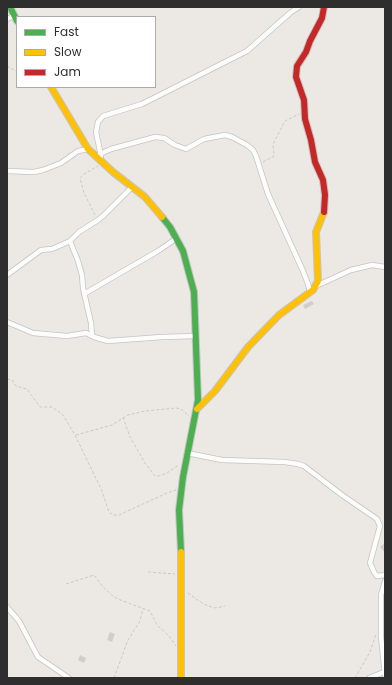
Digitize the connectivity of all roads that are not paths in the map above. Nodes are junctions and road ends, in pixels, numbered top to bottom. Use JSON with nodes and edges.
{"nodes":[{"id":1,"x":10,"y":7,"type":"edge"},
{"id":2,"x":299,"y":7,"type":"edge"},
{"id":3,"x":324,"y":7,"type":"edge"},
{"id":4,"x":293,"y":8,"type":"edge"},
{"id":5,"x":7,"y":19,"type":"edge"},
{"id":6,"x":16,"y":19,"type":"edge"},
{"id":7,"x":52,"y":88,"type":"edge"},
{"id":8,"x":88,"y":149,"type":"junction"},
{"id":9,"x":100,"y":154,"type":"junction"},
{"id":10,"x":104,"y":163,"type":"junction"},
{"id":11,"x":7,"y":171,"type":"edge"},
{"id":12,"x":132,"y":187,"type":"junction"},
{"id":13,"x":177,"y":238,"type":"junction"},
{"id":14,"x":70,"y":241,"type":"junction"},
{"id":15,"x":385,"y":267,"type":"edge"},
{"id":16,"x":7,"y":275,"type":"edge"},
{"id":17,"x":316,"y":286,"type":"junction"},
{"id":18,"x":310,"y":293,"type":"junction"},
{"id":19,"x":84,"y":294,"type":"junction"},
{"id":20,"x":7,"y":322,"type":"edge"},
{"id":21,"x":92,"y":336,"type":"junction"},
{"id":22,"x":195,"y":336,"type":"junction"},
{"id":23,"x":197,"y":409,"type":"junction"},
{"id":24,"x":187,"y":455,"type":"junction"},
{"id":25,"x":385,"y":575,"type":"edge"},
{"id":26,"x":385,"y":581,"type":"edge"},
{"id":27,"x":7,"y":607,"type":"edge"},
{"id":28,"x":385,"y":674,"type":"edge"},
{"id":29,"x":69,"y":678,"type":"edge"},
{"id":30,"x":181,"y":678,"type":"edge"},
{"id":31,"x":369,"y":678,"type":"edge"}],
"edges":[{"from":1,"to":6,"type":"street"},
{"from":2,"to":4,"type":"street"},
{"from":3,"to":17,"type":"street"},
{"from":4,"to":9,"type":"street"},
{"from":5,"to":6,"type":"street"},
{"from":7,"to":8,"type":"street"},
{"from":8,"to":10,"type":"street"},
{"from":8,"to":11,"type":"street"},
{"from":9,"to":10,"type":"street"},
{"from":9,"to":18,"type":"street"},
{"from":10,"to":12,"type":"street"},
{"from":12,"to":13,"type":"street"},
{"from":12,"to":14,"type":"street"},
{"from":13,"to":19,"type":"street"},
{"from":13,"to":22,"type":"street"},
{"from":14,"to":16,"type":"street"},
{"from":14,"to":19,"type":"street"},
{"from":15,"to":17,"type":"street"},
{"from":17,"to":18,"type":"street"},
{"from":18,"to":23,"type":"street"},
{"from":19,"to":21,"type":"street"},
{"from":20,"to":21,"type":"street"},
{"from":21,"to":22,"type":"street"},
{"from":22,"to":23,"type":"street"},
{"from":23,"to":24,"type":"street"},
{"from":24,"to":25,"type":"street"},
{"from":24,"to":30,"type":"street"},
{"from":26,"to":28,"type":"street"},
{"from":27,"to":29,"type":"street"},
{"from":28,"to":31,"type":"street"}]}
